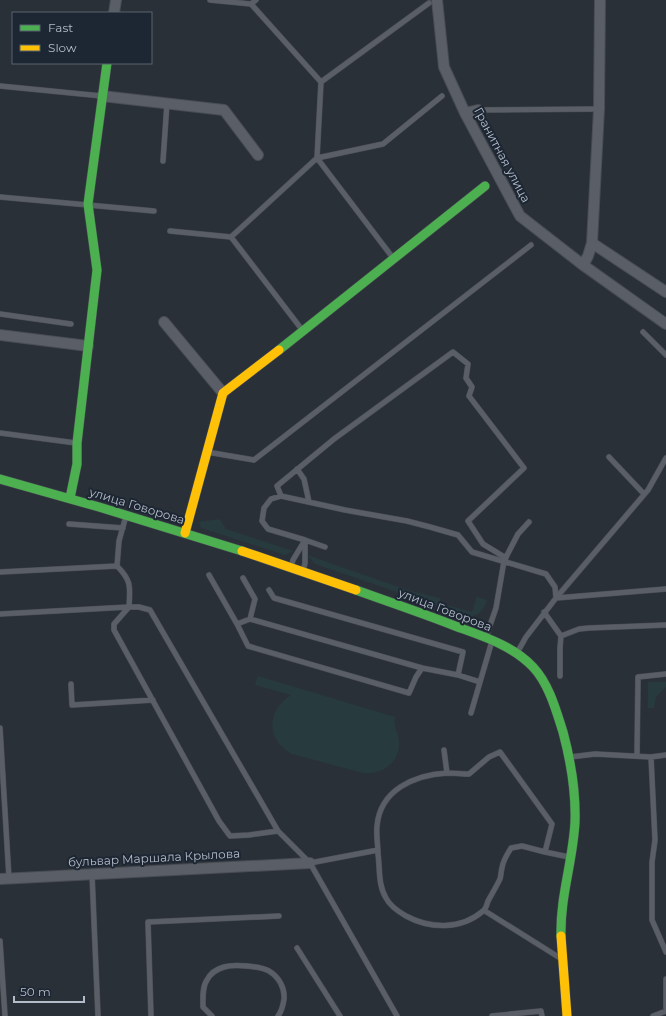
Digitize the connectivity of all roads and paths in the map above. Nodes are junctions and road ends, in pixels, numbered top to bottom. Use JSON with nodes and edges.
{"nodes":[{"id":1,"x":116,"y":0,"type":"edge"},
{"id":2,"x":210,"y":0,"type":"edge"},
{"id":3,"x":256,"y":0,"type":"edge"},
{"id":4,"x":600,"y":0,"type":"edge"},
{"id":5,"x":433,"y":2,"type":"edge"},
{"id":6,"x":251,"y":4,"type":"junction"},
{"id":7,"x":114,"y":12,"type":"edge"},
{"id":8,"x":107,"y":64,"type":"edge"},
{"id":9,"x":321,"y":82,"type":"junction"},
{"id":10,"x":0,"y":86,"type":"edge"},
{"id":11,"x":102,"y":96,"type":"junction"},
{"id":12,"x":442,"y":96,"type":"dead end"},
{"id":13,"x":167,"y":103,"type":"junction"},
{"id":14,"x":599,"y":109,"type":"junction"},
{"id":15,"x":478,"y":110,"type":"joint"},
{"id":16,"x":465,"y":113,"type":"junction"},
{"id":17,"x":258,"y":155,"type":"dead end"},
{"id":18,"x":317,"y":158,"type":"junction"},
{"id":19,"x":163,"y":161,"type":"dead end"},
{"id":20,"x":485,"y":186,"type":"dead end"},
{"id":21,"x":0,"y":197,"type":"edge"},
{"id":22,"x":88,"y":204,"type":"junction"},
{"id":23,"x":154,"y":211,"type":"dead end"},
{"id":24,"x":170,"y":231,"type":"dead end"},
{"id":25,"x":231,"y":237,"type":"junction"},
{"id":26,"x":592,"y":243,"type":"junction"},
{"id":27,"x":531,"y":245,"type":"dead end"},
{"id":28,"x":394,"y":259,"type":"junction"},
{"id":29,"x":583,"y":265,"type":"junction"},
{"id":30,"x":666,"y":292,"type":"edge"},
{"id":31,"x":0,"y":314,"type":"edge"},
{"id":32,"x":164,"y":322,"type":"dead end"},
{"id":33,"x":71,"y":324,"type":"dead end"},
{"id":34,"x":666,"y":324,"type":"edge"},
{"id":35,"x":303,"y":332,"type":"junction"},
{"id":36,"x":643,"y":332,"type":"dead end"},
{"id":37,"x":0,"y":336,"type":"edge"},
{"id":38,"x":88,"y":346,"type":"junction"},
{"id":39,"x":666,"y":355,"type":"edge"},
{"id":40,"x":223,"y":393,"type":"junction"},
{"id":41,"x":0,"y":433,"type":"edge"},
{"id":42,"x":77,"y":443,"type":"junction"},
{"id":43,"x":206,"y":452,"type":"junction"},
{"id":44,"x":609,"y":457,"type":"dead end"},
{"id":45,"x":666,"y":458,"type":"edge"},
{"id":46,"x":297,"y":469,"type":"junction"},
{"id":47,"x":0,"y":479,"type":"edge"},
{"id":48,"x":644,"y":494,"type":"junction"},
{"id":49,"x":281,"y":496,"type":"junction"},
{"id":50,"x":70,"y":498,"type":"junction"},
{"id":51,"x":309,"y":502,"type":"junction"},
{"id":52,"x":126,"y":515,"type":"junction"},
{"id":53,"x":529,"y":522,"type":"dead end"},
{"id":54,"x":69,"y":524,"type":"dead end"},
{"id":55,"x":122,"y":528,"type":"junction"},
{"id":56,"x":185,"y":533,"type":"junction"},
{"id":57,"x":305,"y":540,"type":"junction"},
{"id":58,"x":325,"y":547,"type":"dead end"},
{"id":59,"x":505,"y":559,"type":"junction"},
{"id":60,"x":117,"y":566,"type":"junction"},
{"id":61,"x":291,"y":567,"type":"junction"},
{"id":62,"x":302,"y":571,"type":"junction"},
{"id":63,"x":0,"y":572,"type":"edge"},
{"id":64,"x":209,"y":575,"type":"dead end"},
{"id":65,"x":243,"y":578,"type":"dead end"},
{"id":66,"x":666,"y":589,"type":"edge"},
{"id":67,"x":269,"y":590,"type":"dead end"},
{"id":68,"x":556,"y":598,"type":"junction"},
{"id":69,"x":129,"y":607,"type":"junction"},
{"id":70,"x":544,"y":612,"type":"junction"},
{"id":71,"x":0,"y":614,"type":"edge"},
{"id":72,"x":250,"y":619,"type":"junction"},
{"id":73,"x":237,"y":624,"type":"junction"},
{"id":74,"x":666,"y":625,"type":"edge"},
{"id":75,"x":562,"y":636,"type":"junction"},
{"id":76,"x":489,"y":639,"type":"junction"},
{"id":77,"x":517,"y":654,"type":"junction"},
{"id":78,"x":422,"y":668,"type":"junction"},
{"id":79,"x":458,"y":674,"type":"junction"},
{"id":80,"x":666,"y":674,"type":"edge"},
{"id":81,"x":560,"y":676,"type":"dead end"},
{"id":82,"x":480,"y":682,"type":"junction"},
{"id":83,"x":71,"y":684,"type":"dead end"},
{"id":84,"x":153,"y":700,"type":"junction"},
{"id":85,"x":471,"y":713,"type":"dead end"},
{"id":86,"x":0,"y":728,"type":"edge"},
{"id":87,"x":444,"y":750,"type":"dead end"},
{"id":88,"x":637,"y":755,"type":"junction"},
{"id":89,"x":666,"y":755,"type":"edge"},
{"id":90,"x":570,"y":757,"type":"junction"},
{"id":91,"x":651,"y":757,"type":"junction"},
{"id":92,"x":447,"y":773,"type":"junction"},
{"id":93,"x":278,"y":831,"type":"junction"},
{"id":94,"x":378,"y":850,"type":"junction"},
{"id":95,"x":545,"y":852,"type":"junction"},
{"id":96,"x":570,"y":857,"type":"junction"},
{"id":97,"x":310,"y":863,"type":"junction"},
{"id":98,"x":92,"y":874,"type":"junction"},
{"id":99,"x":5,"y":879,"type":"edge"},
{"id":100,"x":485,"y":911,"type":"junction"},
{"id":101,"x":279,"y":916,"type":"dead end"},
{"id":102,"x":0,"y":941,"type":"edge"},
{"id":103,"x":297,"y":948,"type":"dead end"},
{"id":104,"x":666,"y":952,"type":"edge"},
{"id":105,"x":563,"y":960,"type":"junction"},
{"id":106,"x":666,"y":979,"type":"edge"},
{"id":107,"x":666,"y":1008,"type":"edge"},
{"id":108,"x":666,"y":1011,"type":"edge"},
{"id":109,"x":5,"y":1016,"type":"edge"},
{"id":110,"x":98,"y":1016,"type":"edge"},
{"id":111,"x":151,"y":1016,"type":"edge"},
{"id":112,"x":212,"y":1016,"type":"edge"},
{"id":113,"x":278,"y":1016,"type":"edge"},
{"id":114,"x":340,"y":1016,"type":"edge"},
{"id":115,"x":396,"y":1016,"type":"edge"},
{"id":116,"x":492,"y":1016,"type":"edge"},
{"id":117,"x":542,"y":1016,"type":"edge"},
{"id":118,"x":567,"y":1016,"type":"edge"},
{"id":119,"x":653,"y":1016,"type":"edge"}],
"edges":[{"from":1,"to":7,"type":"street"},
{"from":2,"to":6,"type":"lane"},
{"from":3,"to":6,"type":"lane"},
{"from":4,"to":14,"type":"street"},
{"from":5,"to":9,"type":"lane"},
{"from":5,"to":16,"type":"street","name":"Гранитная улица"},
{"from":6,"to":9,"type":"lane"},
{"from":8,"to":11,"type":"main road"},
{"from":9,"to":18,"type":"lane"},
{"from":10,"to":11,"type":"lane"},
{"from":11,"to":13,"type":"street"},
{"from":11,"to":22,"type":"main road"},
{"from":12,"to":18,"type":"lane"},
{"from":13,"to":17,"type":"street"},
{"from":13,"to":19,"type":"lane"},
{"from":14,"to":15,"type":"lane"},
{"from":14,"to":26,"type":"street"},
{"from":15,"to":16,"type":"street"},
{"from":16,"to":29,"type":"street","name":"Гранитная улица"},
{"from":18,"to":25,"type":"lane"},
{"from":18,"to":28,"type":"lane"},
{"from":20,"to":28,"type":"main road"},
{"from":21,"to":22,"type":"lane"},
{"from":22,"to":23,"type":"lane"},
{"from":22,"to":38,"type":"main road"},
{"from":24,"to":25,"type":"lane"},
{"from":25,"to":35,"type":"lane"},
{"from":26,"to":29,"type":"street"},
{"from":26,"to":30,"type":"street"},
{"from":27,"to":43,"type":"lane"},
{"from":28,"to":35,"type":"main road"},
{"from":29,"to":34,"type":"street","name":"Гранитная улица"},
{"from":31,"to":33,"type":"lane"},
{"from":32,"to":40,"type":"street"},
{"from":35,"to":40,"type":"main road"},
{"from":36,"to":39,"type":"lane"},
{"from":37,"to":38,"type":"street"},
{"from":38,"to":42,"type":"main road"},
{"from":40,"to":43,"type":"main road"},
{"from":41,"to":42,"type":"lane"},
{"from":42,"to":50,"type":"main road"},
{"from":43,"to":56,"type":"main road"},
{"from":44,"to":48,"type":"lane"},
{"from":45,"to":48,"type":"lane"},
{"from":46,"to":49,"type":"lane"},
{"from":46,"to":51,"type":"lane"},
{"from":46,"to":59,"type":"lane"},
{"from":47,"to":50,"type":"main road","name":"улица Говорова"},
{"from":48,"to":68,"type":"lane"},
{"from":49,"to":51,"type":"lane"},
{"from":49,"to":57,"type":"lane"},
{"from":50,"to":52,"type":"main road","name":"улица Говорова"},
{"from":51,"to":59,"type":"lane"},
{"from":52,"to":55,"type":"lane"},
{"from":52,"to":56,"type":"main road","name":"улица Говорова"},
{"from":53,"to":59,"type":"lane"},
{"from":54,"to":55,"type":"lane"},
{"from":55,"to":60,"type":"lane"},
{"from":56,"to":61,"type":"main road","name":"улица Говорова"},
{"from":57,"to":58,"type":"lane"},
{"from":57,"to":61,"type":"lane"},
{"from":57,"to":62,"type":"lane"},
{"from":59,"to":68,"type":"lane"},
{"from":59,"to":76,"type":"lane"},
{"from":60,"to":63,"type":"lane"},
{"from":60,"to":69,"type":"lane"},
{"from":61,"to":62,"type":"main road","name":"улица Говорова"},
{"from":62,"to":76,"type":"main road","name":"улица Говорова"},
{"from":64,"to":73,"type":"lane"},
{"from":65,"to":72,"type":"lane"},
{"from":66,"to":68,"type":"lane"},
{"from":67,"to":79,"type":"lane"},
{"from":68,"to":70,"type":"lane"},
{"from":69,"to":71,"type":"lane"},
{"from":69,"to":84,"type":"lane"},
{"from":69,"to":93,"type":"lane"},
{"from":70,"to":75,"type":"lane"},
{"from":70,"to":77,"type":"lane"},
{"from":72,"to":73,"type":"lane"},
{"from":72,"to":78,"type":"lane"},
{"from":73,"to":78,"type":"lane"},
{"from":74,"to":75,"type":"lane"},
{"from":75,"to":81,"type":"lane"},
{"from":76,"to":77,"type":"main road","name":"улица Говорова"},
{"from":76,"to":82,"type":"lane"},
{"from":77,"to":90,"type":"main road","name":"улица Говорова"},
{"from":78,"to":79,"type":"lane"},
{"from":79,"to":82,"type":"lane"},
{"from":80,"to":88,"type":"lane"},
{"from":82,"to":85,"type":"lane"},
{"from":83,"to":84,"type":"lane"},
{"from":84,"to":93,"type":"lane"},
{"from":86,"to":99,"type":"lane"},
{"from":87,"to":92,"type":"lane"},
{"from":88,"to":90,"type":"lane"},
{"from":88,"to":91,"type":"lane"},
{"from":89,"to":91,"type":"lane"},
{"from":90,"to":96,"type":"main road","name":"улица Говорова"},
{"from":91,"to":104,"type":"lane"},
{"from":92,"to":94,"type":"lane"},
{"from":92,"to":95,"type":"lane"},
{"from":93,"to":97,"type":"lane"},
{"from":94,"to":97,"type":"lane"},
{"from":94,"to":100,"type":"lane"},
{"from":95,"to":96,"type":"lane"},
{"from":95,"to":100,"type":"lane"},
{"from":96,"to":105,"type":"main road","name":"улица Говорова"},
{"from":97,"to":98,"type":"street","name":"бульвар Маршала Крылова"},
{"from":97,"to":115,"type":"lane"},
{"from":98,"to":99,"type":"street","name":"бульвар Маршала Крылова"},
{"from":98,"to":110,"type":"lane"},
{"from":100,"to":105,"type":"lane"},
{"from":101,"to":111,"type":"lane"},
{"from":102,"to":109,"type":"lane"},
{"from":103,"to":114,"type":"lane"},
{"from":105,"to":118,"type":"main road","name":"улица Говорова"},
{"from":106,"to":107,"type":"lane"},
{"from":108,"to":119,"type":"lane"},
{"from":112,"to":113,"type":"lane"},
{"from":116,"to":117,"type":"lane"}]}
